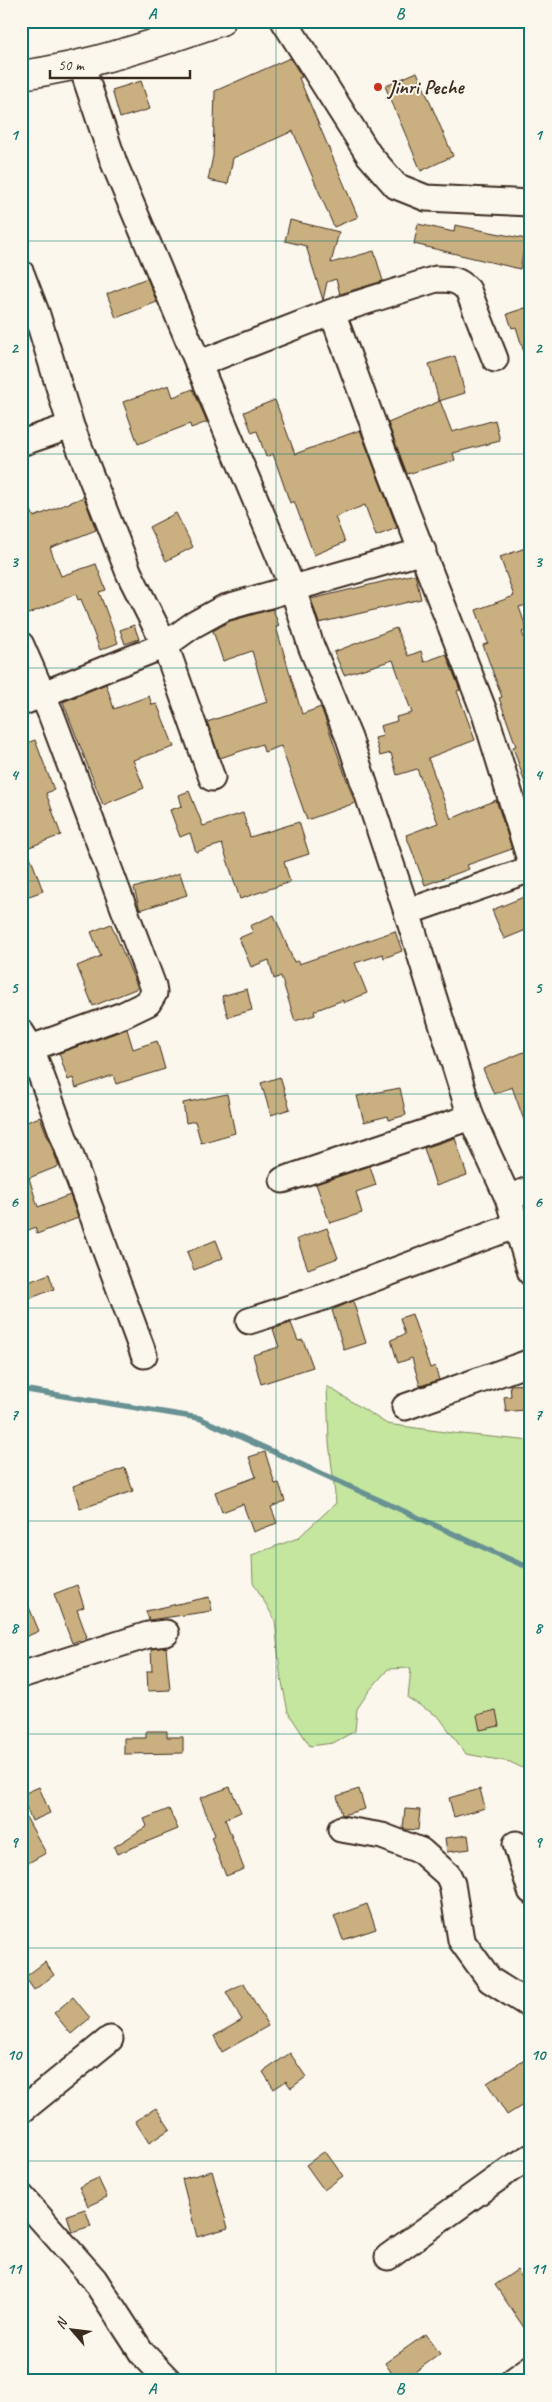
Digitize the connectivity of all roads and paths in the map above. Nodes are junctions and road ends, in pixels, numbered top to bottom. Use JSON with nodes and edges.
{"nodes":[{"id":1,"x":220,"y":21,"type":"edge"},
{"id":2,"x":284,"y":21,"type":"edge"},
{"id":3,"x":81,"y":64,"type":"junction"},
{"id":4,"x":23,"y":71,"type":"edge"},
{"id":5,"x":531,"y":203,"type":"edge"},
{"id":6,"x":21,"y":272,"type":"edge"},
{"id":7,"x":332,"y":312,"type":"junction"},
{"id":8,"x":496,"y":359,"type":"dead end"},
{"id":9,"x":198,"y":364,"type":"junction"},
{"id":10,"x":71,"y":426,"type":"junction"},
{"id":11,"x":21,"y":443,"type":"edge"},
{"id":12,"x":423,"y":552,"type":"junction"},
{"id":13,"x":293,"y":589,"type":"junction"},
{"id":14,"x":21,"y":645,"type":"edge"},
{"id":15,"x":165,"y":645,"type":"junction"},
{"id":16,"x":31,"y":699,"type":"edge"},
{"id":17,"x":212,"y":778,"type":"dead end"},
{"id":18,"x":531,"y":863,"type":"edge"},
{"id":19,"x":531,"y":869,"type":"edge"},
{"id":20,"x":407,"y":912,"type":"junction"},
{"id":21,"x":26,"y":1040,"type":"edge"},
{"id":22,"x":471,"y":1117,"type":"junction"},
{"id":23,"x":283,"y":1180,"type":"dead end"},
{"id":24,"x":520,"y":1193,"type":"edge"},
{"id":25,"x":517,"y":1225,"type":"junction"},
{"id":26,"x":531,"y":1273,"type":"edge"},
{"id":27,"x":249,"y":1321,"type":"dead end"},
{"id":28,"x":144,"y":1355,"type":"dead end"},
{"id":29,"x":531,"y":1362,"type":"edge"},
{"id":30,"x":405,"y":1408,"type":"dead end"},
{"id":31,"x":166,"y":1633,"type":"dead end"},
{"id":32,"x":21,"y":1675,"type":"edge"},
{"id":33,"x":341,"y":1829,"type":"dead end"},
{"id":34,"x":516,"y":1844,"type":"dead end"},
{"id":35,"x":531,"y":1891,"type":"edge"},
{"id":36,"x":531,"y":2006,"type":"edge"},
{"id":37,"x":110,"y":2039,"type":"dead end"},
{"id":38,"x":21,"y":2111,"type":"edge"},
{"id":39,"x":531,"y":2157,"type":"edge"},
{"id":40,"x":21,"y":2196,"type":"edge"},
{"id":41,"x":388,"y":2257,"type":"dead end"},
{"id":42,"x":531,"y":2368,"type":"edge"},
{"id":43,"x":169,"y":2381,"type":"edge"},
{"id":44,"x":513,"y":2381,"type":"edge"}],
"edges":[{"from":1,"to":3,"type":"highway"},
{"from":2,"to":5,"type":"street"},
{"from":3,"to":4,"type":"highway"},
{"from":3,"to":9,"type":"street"},
{"from":6,"to":10,"type":"street"},
{"from":7,"to":8,"type":"street"},
{"from":7,"to":9,"type":"street"},
{"from":7,"to":12,"type":"street"},
{"from":9,"to":13,"type":"street"},
{"from":10,"to":11,"type":"street"},
{"from":10,"to":15,"type":"street"},
{"from":12,"to":13,"type":"street"},
{"from":12,"to":18,"type":"street"},
{"from":13,"to":15,"type":"street"},
{"from":13,"to":20,"type":"street"},
{"from":14,"to":16,"type":"street"},
{"from":15,"to":16,"type":"street"},
{"from":15,"to":17,"type":"street"},
{"from":16,"to":21,"type":"street"},
{"from":19,"to":20,"type":"street"},
{"from":20,"to":22,"type":"street"},
{"from":21,"to":28,"type":"street"},
{"from":22,"to":23,"type":"street"},
{"from":22,"to":24,"type":"street"},
{"from":24,"to":25,"type":"street"},
{"from":25,"to":26,"type":"street"},
{"from":25,"to":27,"type":"street"},
{"from":29,"to":30,"type":"street"},
{"from":31,"to":32,"type":"street"},
{"from":33,"to":36,"type":"street"},
{"from":34,"to":35,"type":"street"},
{"from":37,"to":38,"type":"street"},
{"from":39,"to":41,"type":"street"},
{"from":40,"to":43,"type":"street"},
{"from":42,"to":44,"type":"street"}]}
